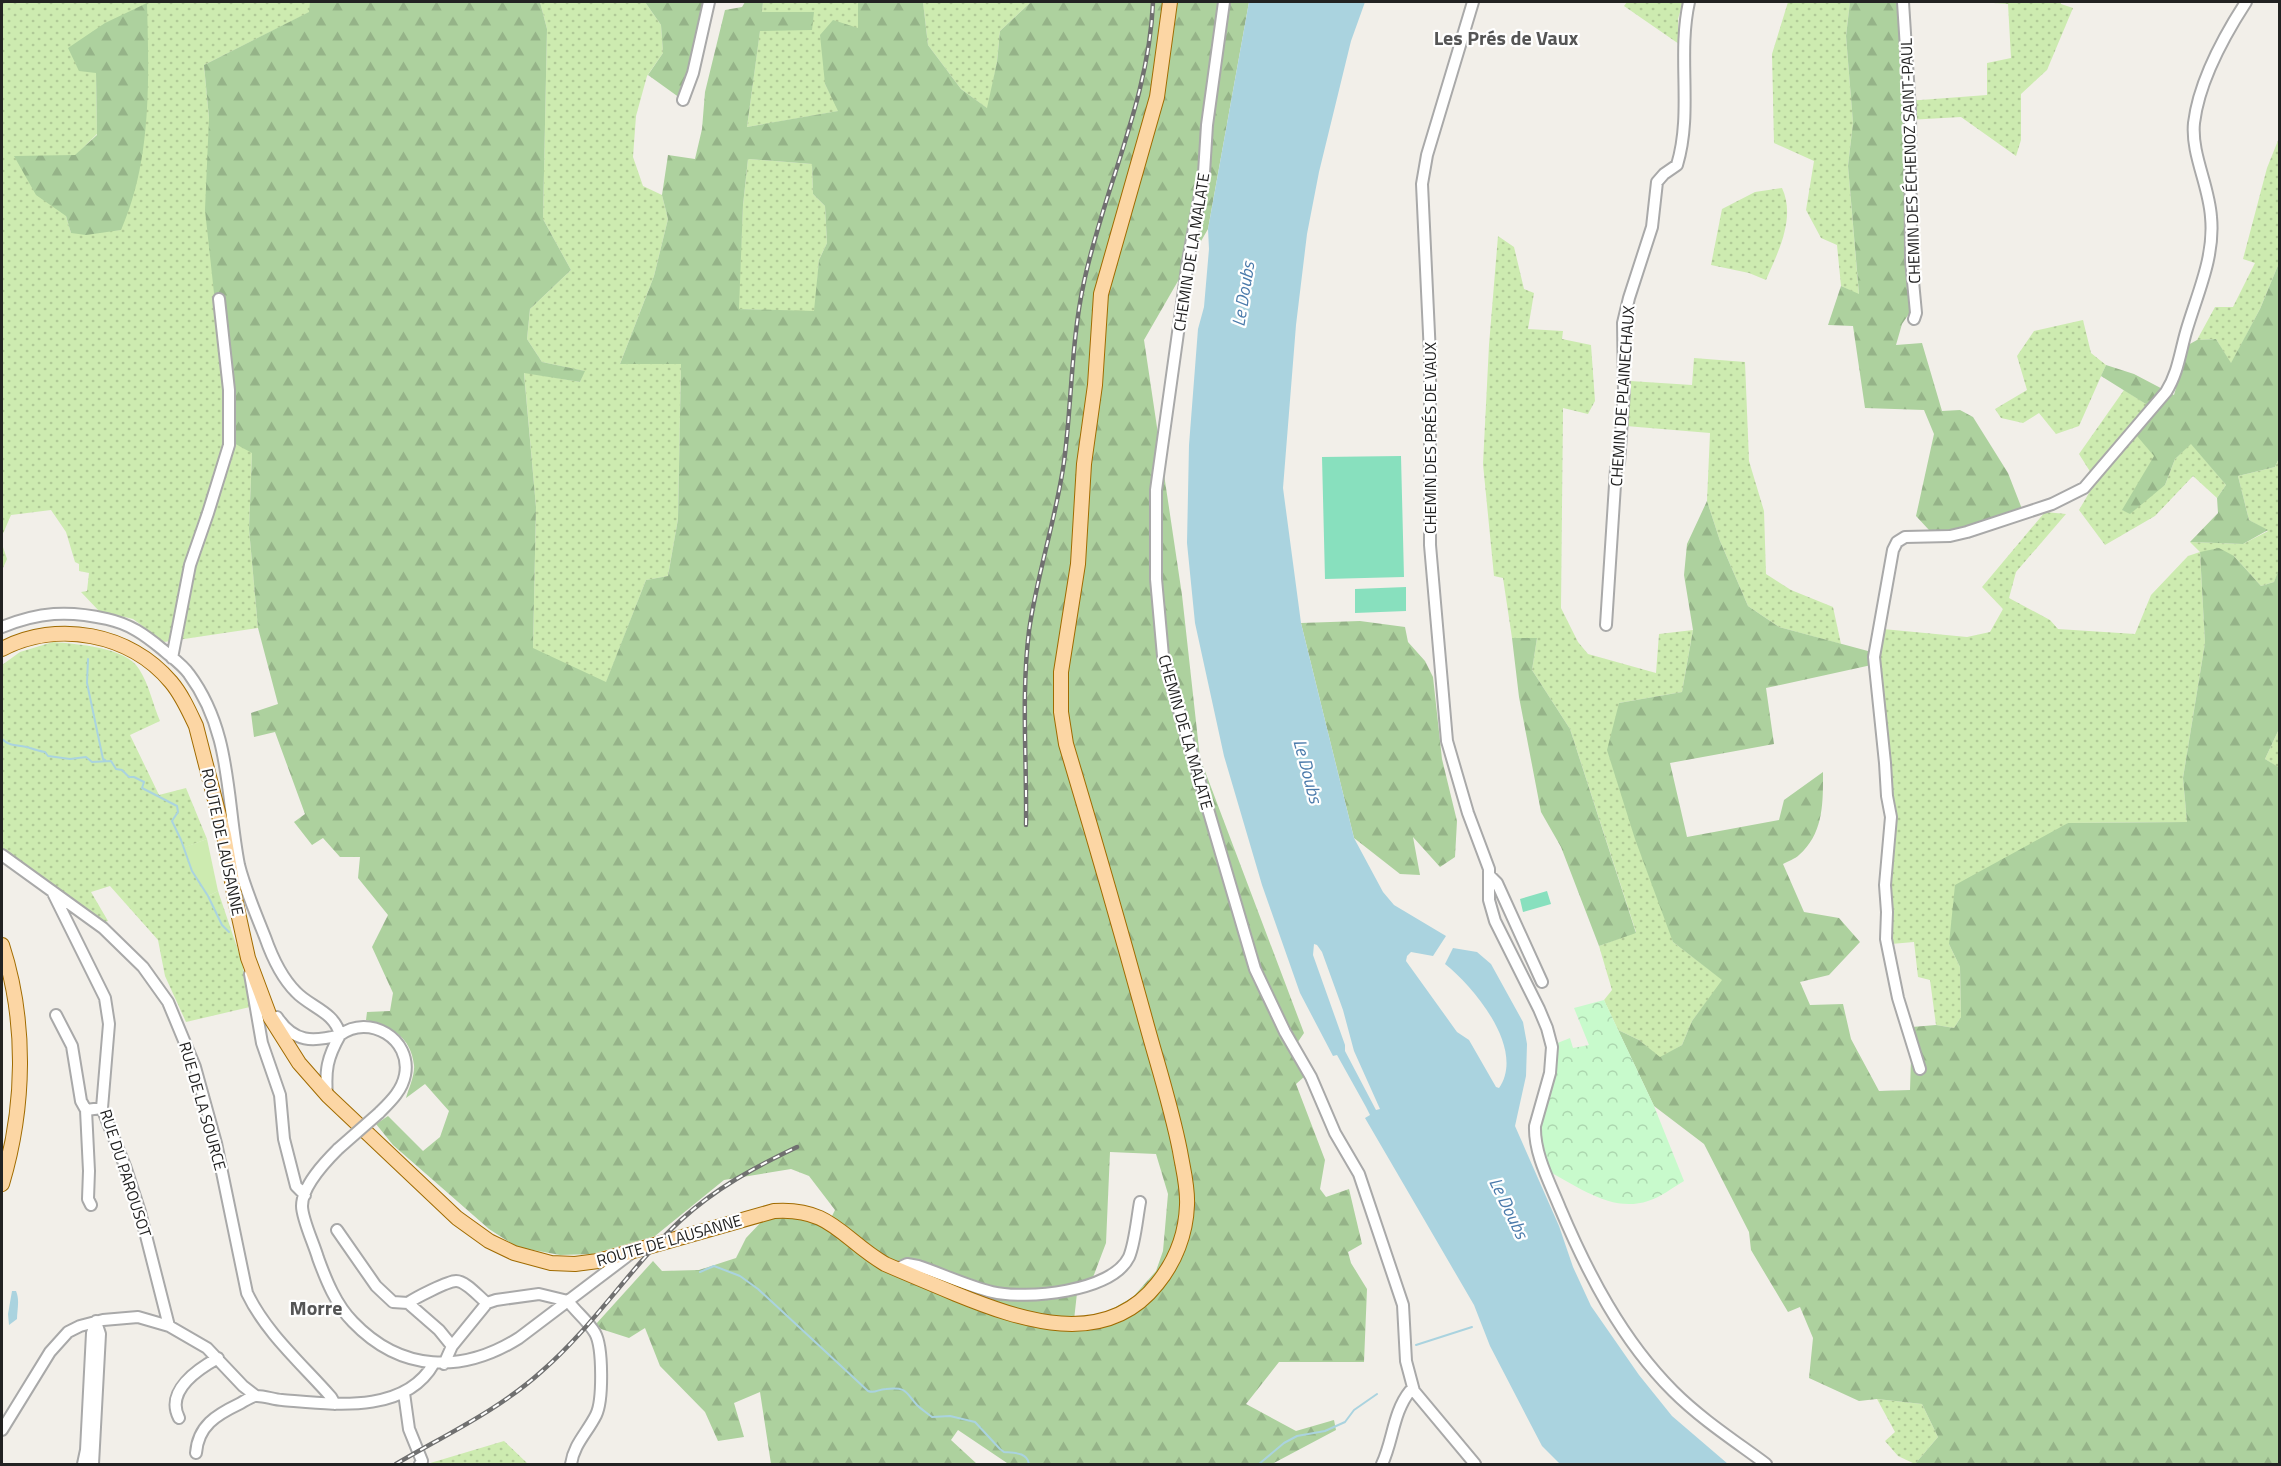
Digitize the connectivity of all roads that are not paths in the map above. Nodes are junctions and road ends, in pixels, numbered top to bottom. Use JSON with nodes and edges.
{"nodes":[{"id":1,"x":710,"y":2,"type":"edge"},
{"id":2,"x":1170,"y":2,"type":"edge"},
{"id":3,"x":1224,"y":2,"type":"edge"},
{"id":4,"x":1473,"y":2,"type":"edge"},
{"id":5,"x":1689,"y":2,"type":"edge"},
{"id":6,"x":1903,"y":2,"type":"edge"},
{"id":7,"x":2246,"y":2,"type":"edge"},
{"id":8,"x":683,"y":100,"type":"dead end"},
{"id":9,"x":219,"y":299,"type":"dead end"},
{"id":10,"x":1914,"y":319,"type":"dead end"},
{"id":11,"x":1606,"y":625,"type":"dead end"},
{"id":12,"x":2,"y":627,"type":"edge"},
{"id":13,"x":2,"y":649,"type":"edge"},
{"id":14,"x":2,"y":658,"type":"edge"},
{"id":15,"x":172,"y":658,"type":"junction"},
{"id":16,"x":2,"y":855,"type":"edge"},
{"id":17,"x":1489,"y":875,"type":"junction"},
{"id":18,"x":50,"y":888,"type":"junction"},
{"id":19,"x":2,"y":945,"type":"edge"},
{"id":20,"x":246,"y":952,"type":"junction"},
{"id":21,"x":2,"y":960,"type":"edge"},
{"id":22,"x":1542,"y":982,"type":"dead end"},
{"id":23,"x":259,"y":990,"type":"junction"},
{"id":24,"x":15,"y":1006,"type":"junction"},
{"id":25,"x":56,"y":1015,"type":"dead end"},
{"id":26,"x":340,"y":1035,"type":"junction"},
{"id":27,"x":1920,"y":1070,"type":"dead end"},
{"id":28,"x":327,"y":1096,"type":"junction"},
{"id":29,"x":102,"y":1108,"type":"junction"},
{"id":30,"x":86,"y":1110,"type":"junction"},
{"id":31,"x":2,"y":1184,"type":"edge"},
{"id":32,"x":305,"y":1195,"type":"junction"},
{"id":33,"x":1140,"y":1202,"type":"dead end"},
{"id":34,"x":91,"y":1205,"type":"dead end"},
{"id":35,"x":337,"y":1230,"type":"dead end"},
{"id":36,"x":633,"y":1252,"type":"junction"},
{"id":37,"x":896,"y":1269,"type":"junction"},
{"id":38,"x":568,"y":1301,"type":"junction"},
{"id":39,"x":408,"y":1303,"type":"junction"},
{"id":40,"x":487,"y":1304,"type":"junction"},
{"id":41,"x":96,"y":1322,"type":"junction"},
{"id":42,"x":169,"y":1326,"type":"junction"},
{"id":43,"x":452,"y":1346,"type":"junction"},
{"id":44,"x":218,"y":1358,"type":"junction"},
{"id":45,"x":439,"y":1364,"type":"junction"},
{"id":46,"x":1414,"y":1391,"type":"junction"},
{"id":47,"x":404,"y":1392,"type":"junction"},
{"id":48,"x":255,"y":1396,"type":"junction"},
{"id":49,"x":335,"y":1404,"type":"junction"},
{"id":50,"x":92,"y":1405,"type":"junction"},
{"id":51,"x":177,"y":1415,"type":"dead end"},
{"id":52,"x":2,"y":1430,"type":"edge"},
{"id":53,"x":196,"y":1453,"type":"dead end"},
{"id":54,"x":83,"y":1464,"type":"edge"},
{"id":55,"x":93,"y":1464,"type":"edge"},
{"id":56,"x":420,"y":1464,"type":"edge"},
{"id":57,"x":571,"y":1464,"type":"edge"},
{"id":58,"x":1382,"y":1464,"type":"edge"},
{"id":59,"x":1475,"y":1464,"type":"edge"},
{"id":60,"x":1766,"y":1464,"type":"edge"}],
"edges":[{"from":1,"to":8,"type":"street"},
{"from":2,"to":37,"type":"main road","name":"ROUTE DE LAUSANNE"},
{"from":3,"to":46,"type":"street","name":"CHEMIN DE LA MALATE"},
{"from":4,"to":17,"type":"street","name":"CHEMIN DES PRÉS DE VAUX"},
{"from":5,"to":11,"type":"street","name":"CHEMIN DE PLAINECHAUX"},
{"from":6,"to":10,"type":"street","name":"CHEMIN DES ÉCHENOZ SAINT-PAUL"},
{"from":7,"to":27,"type":"street"},
{"from":9,"to":15,"type":"street"},
{"from":12,"to":15,"type":"street"},
{"from":13,"to":20,"type":"main road","name":"ROUTE DE LAUSANNE"},
{"from":14,"to":20,"type":"main road","name":"ROUTE DE LAUSANNE"},
{"from":15,"to":26,"type":"street"},
{"from":16,"to":18,"type":"street","name":"RUE DE LA SOURCE"},
{"from":17,"to":22,"type":"street","name":"CHEMIN DES PRÉS DE VAUX"},
{"from":17,"to":60,"type":"street","name":"CHEMIN DES PRÉS DE VAUX"},
{"from":18,"to":29,"type":"street","name":"RUE DU PAROUSOT"},
{"from":18,"to":49,"type":"street","name":"RUE DE LA SOURCE"},
{"from":19,"to":24,"type":"main road"},
{"from":20,"to":23,"type":"main road","name":"ROUTE DE LAUSANNE"},
{"from":20,"to":32,"type":"street"},
{"from":21,"to":24,"type":"main road"},
{"from":23,"to":26,"type":"street"},
{"from":23,"to":28,"type":"main road","name":"ROUTE DE LAUSANNE"},
{"from":24,"to":31,"type":"main road"},
{"from":25,"to":30,"type":"street"},
{"from":26,"to":28,"type":"street"},
{"from":26,"to":32,"type":"street","bridge":true},
{"from":28,"to":36,"type":"main road","name":"ROUTE DE LAUSANNE"},
{"from":29,"to":30,"type":"street"},
{"from":29,"to":42,"type":"street","name":"RUE DU PAROUSOT"},
{"from":30,"to":34,"type":"street"},
{"from":32,"to":45,"type":"street"},
{"from":33,"to":37,"type":"street"},
{"from":35,"to":39,"type":"street"},
{"from":36,"to":37,"type":"main road","name":"ROUTE DE LAUSANNE"},
{"from":36,"to":38,"type":"street"},
{"from":38,"to":40,"type":"street"},
{"from":38,"to":45,"type":"street"},
{"from":38,"to":57,"type":"street"},
{"from":39,"to":40,"type":"street"},
{"from":39,"to":43,"type":"street"},
{"from":40,"to":43,"type":"street"},
{"from":41,"to":42,"type":"street"},
{"from":41,"to":50,"type":"street"},
{"from":41,"to":52,"type":"street"},
{"from":42,"to":44,"type":"street"},
{"from":43,"to":45,"type":"street"},
{"from":44,"to":48,"type":"street"},
{"from":44,"to":51,"type":"street"},
{"from":45,"to":47,"type":"street"},
{"from":46,"to":58,"type":"street"},
{"from":46,"to":59,"type":"street"},
{"from":47,"to":49,"type":"street"},
{"from":47,"to":56,"type":"street"},
{"from":48,"to":49,"type":"street"},
{"from":48,"to":53,"type":"street"},
{"from":50,"to":54,"type":"street"},
{"from":50,"to":55,"type":"street"}]}
